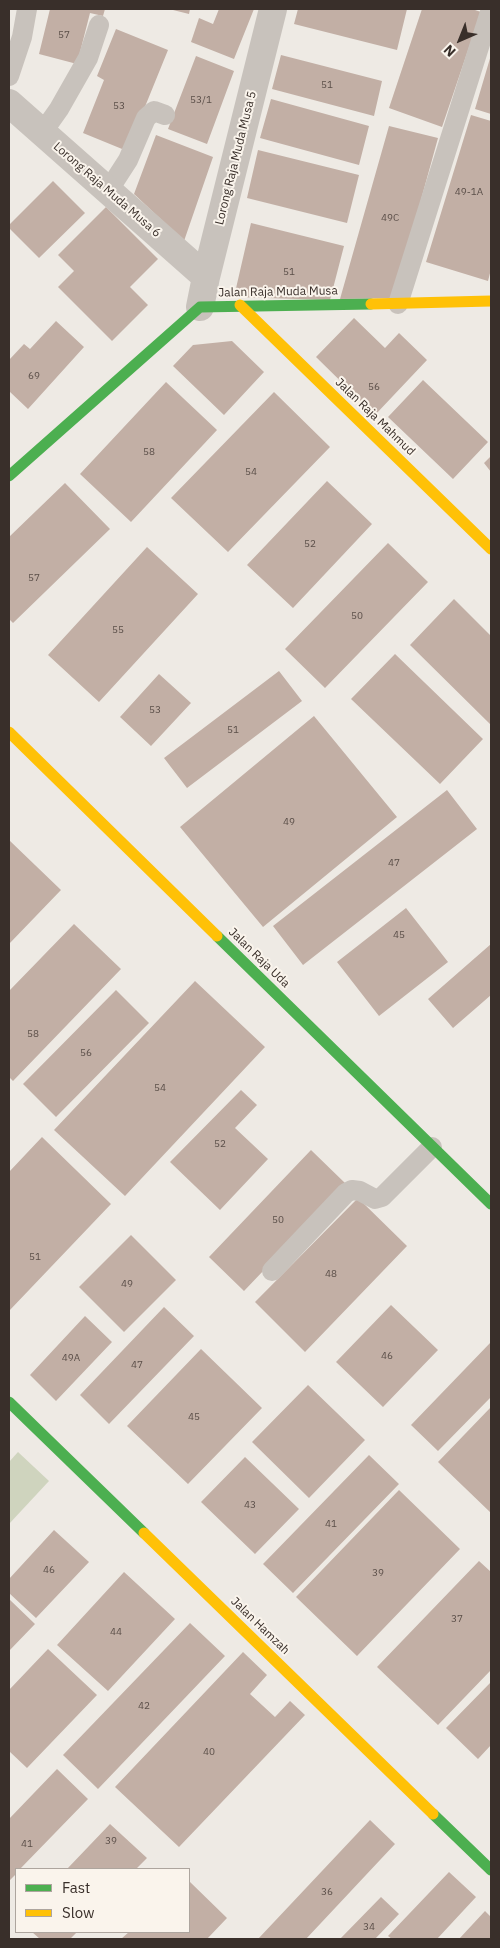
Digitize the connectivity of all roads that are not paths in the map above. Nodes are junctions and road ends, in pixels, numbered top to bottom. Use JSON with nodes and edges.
{"nodes":[{"id":1,"x":27,"y":9,"type":"edge"},
{"id":2,"x":273,"y":9,"type":"edge"},
{"id":3,"x":491,"y":9,"type":"edge"},
{"id":4,"x":99,"y":25,"type":"dead end"},
{"id":5,"x":9,"y":76,"type":"edge"},
{"id":6,"x":9,"y":103,"type":"edge"},
{"id":7,"x":164,"y":115,"type":"dead end"},
{"id":8,"x":42,"y":133,"type":"junction"},
{"id":9,"x":108,"y":191,"type":"junction"},
{"id":10,"x":206,"y":277,"type":"junction"},
{"id":11,"x":491,"y":301,"type":"edge"},
{"id":12,"x":398,"y":304,"type":"junction"},
{"id":13,"x":240,"y":305,"type":"junction"},
{"id":14,"x":200,"y":307,"type":"junction"},
{"id":15,"x":9,"y":476,"type":"edge"},
{"id":16,"x":491,"y":549,"type":"edge"},
{"id":17,"x":9,"y":732,"type":"edge"},
{"id":18,"x":432,"y":1147,"type":"junction"},
{"id":19,"x":491,"y":1204,"type":"edge"},
{"id":20,"x":272,"y":1271,"type":"dead end"},
{"id":21,"x":9,"y":1402,"type":"edge"},
{"id":22,"x":491,"y":1870,"type":"edge"}],
"edges":[{"from":1,"to":5,"type":"lane"},
{"from":2,"to":10,"type":"street","name":"Lorong Raja Muda Musa 5"},
{"from":3,"to":12,"type":"lane"},
{"from":4,"to":8,"type":"lane"},
{"from":6,"to":8,"type":"street","name":"Lorong Raja Muda Musa 6"},
{"from":7,"to":9,"type":"lane"},
{"from":8,"to":9,"type":"street","name":"Lorong Raja Muda Musa 6"},
{"from":9,"to":10,"type":"street","name":"Lorong Raja Muda Musa 6"},
{"from":10,"to":14,"type":"street","name":"Lorong Raja Muda Musa 5"},
{"from":11,"to":12,"type":"street","name":"Jalan Raja Muda Musa"},
{"from":12,"to":13,"type":"street","name":"Jalan Raja Muda Musa"},
{"from":13,"to":14,"type":"street","name":"Jalan Raja Muda Musa"},
{"from":13,"to":16,"type":"street","name":"Jalan Raja Mahmud"},
{"from":14,"to":15,"type":"street"},
{"from":17,"to":18,"type":"street","name":"Jalan Raja Uda"},
{"from":18,"to":19,"type":"street","name":"Jalan Raja Uda"},
{"from":18,"to":20,"type":"lane"},
{"from":21,"to":22,"type":"street","name":"Jalan Hamzah"}]}
